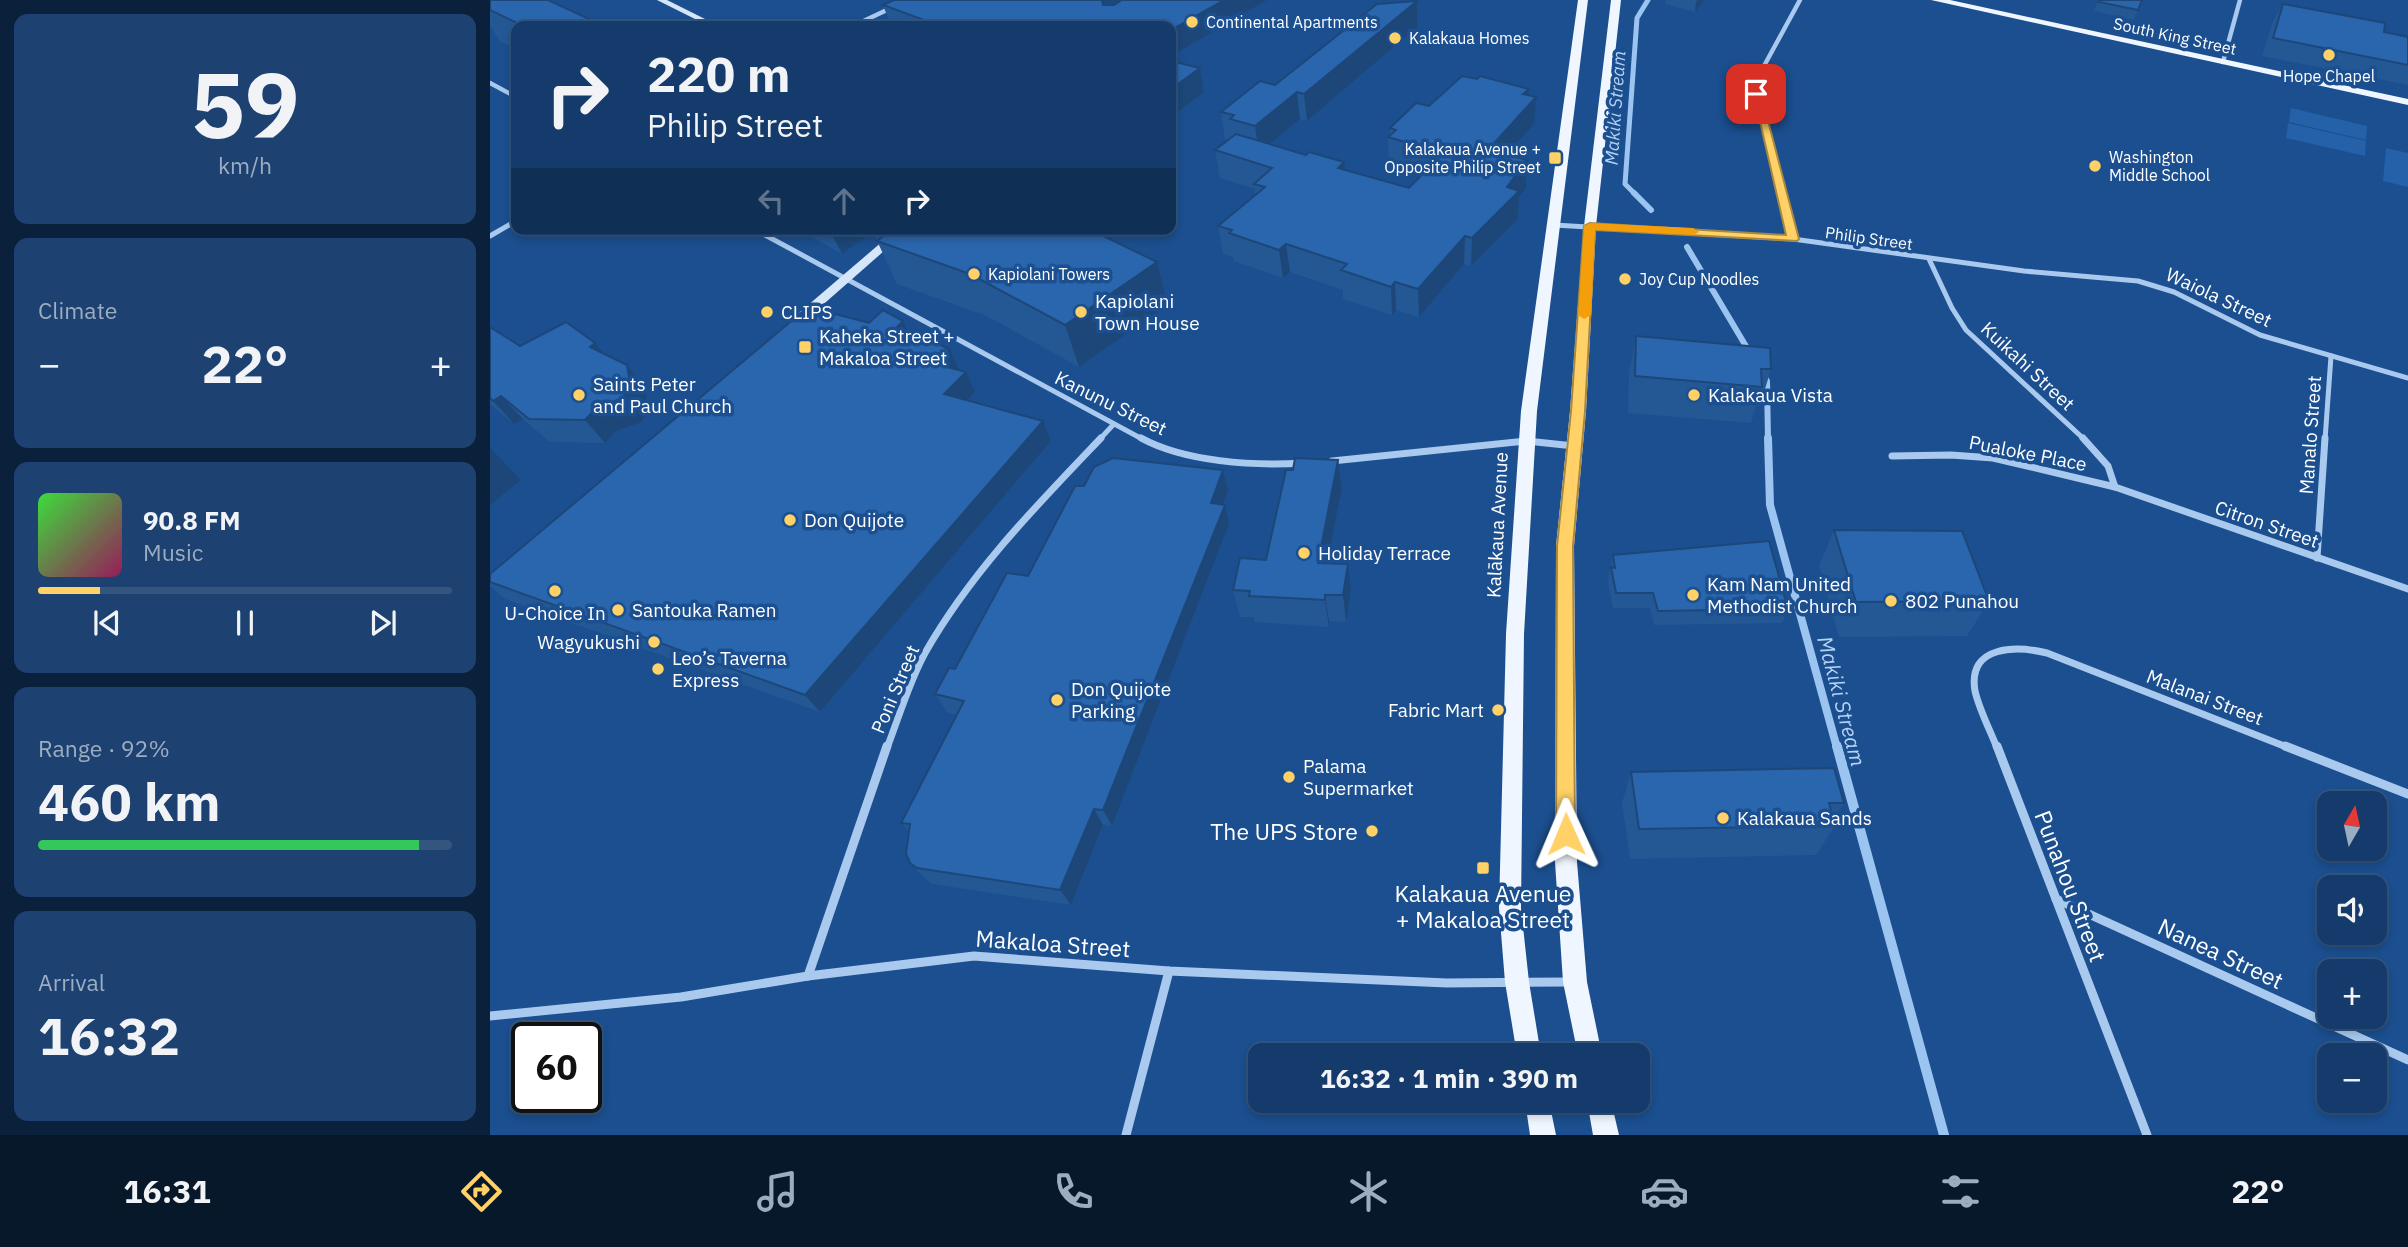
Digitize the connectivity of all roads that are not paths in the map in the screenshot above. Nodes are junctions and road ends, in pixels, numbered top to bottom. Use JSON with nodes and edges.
{"nodes":[{"id":1,"x":661,"y":0,"type":"edge"},
{"id":2,"x":908,"y":0,"type":"edge"},
{"id":3,"x":1583,"y":0,"type":"edge"},
{"id":4,"x":1616,"y":0,"type":"edge"},
{"id":5,"x":1800,"y":0,"type":"edge"},
{"id":6,"x":1936,"y":0,"type":"edge"},
{"id":7,"x":2240,"y":0,"type":"edge"},
{"id":8,"x":705,"y":21,"type":"edge"},
{"id":9,"x":864,"y":21,"type":"edge"},
{"id":10,"x":2223,"y":62,"type":"junction"},
{"id":11,"x":490,"y":83,"type":"edge"},
{"id":12,"x":511,"y":94,"type":"edge"},
{"id":13,"x":2408,"y":102,"type":"edge"},
{"id":14,"x":511,"y":223,"type":"edge"},
{"id":15,"x":1554,"y":225,"type":"junction"},
{"id":16,"x":1590,"y":226,"type":"junction"},
{"id":17,"x":765,"y":235,"type":"edge"},
{"id":18,"x":897,"y":235,"type":"edge"},
{"id":19,"x":490,"y":236,"type":"edge"},
{"id":20,"x":1793,"y":239,"type":"junction"},
{"id":21,"x":1930,"y":258,"type":"junction"},
{"id":22,"x":846,"y":280,"type":"junction"},
{"id":23,"x":790,"y":327,"type":"edge"},
{"id":24,"x":2331,"y":356,"type":"junction"},
{"id":25,"x":2408,"y":378,"type":"edge"},
{"id":26,"x":1113,"y":425,"type":"junction"},
{"id":27,"x":1527,"y":441,"type":"junction"},
{"id":28,"x":1575,"y":446,"type":"junction"},
{"id":29,"x":1892,"y":456,"type":"dead end"},
{"id":30,"x":1323,"y":461,"type":"edge"},
{"id":31,"x":1310,"y":463,"type":"edge"},
{"id":32,"x":2115,"y":487,"type":"junction"},
{"id":33,"x":2317,"y":558,"type":"junction"},
{"id":34,"x":2408,"y":589,"type":"edge"},
{"id":35,"x":1989,"y":654,"type":"joint"},
{"id":36,"x":2408,"y":794,"type":"edge"},
{"id":37,"x":2055,"y":899,"type":"junction"},
{"id":38,"x":1169,"y":971,"type":"junction"},
{"id":39,"x":808,"y":976,"type":"junction"},
{"id":40,"x":1517,"y":982,"type":"junction"},
{"id":41,"x":1575,"y":982,"type":"junction"},
{"id":42,"x":490,"y":1016,"type":"edge"},
{"id":43,"x":1527,"y":1043,"type":"edge"},
{"id":44,"x":1588,"y":1043,"type":"edge"},
{"id":45,"x":2408,"y":1060,"type":"edge"},
{"id":46,"x":1539,"y":1113,"type":"edge"},
{"id":47,"x":1601,"y":1113,"type":"edge"},
{"id":48,"x":1126,"y":1135,"type":"edge"},
{"id":49,"x":1543,"y":1135,"type":"edge"},
{"id":50,"x":1606,"y":1135,"type":"edge"},
{"id":51,"x":2147,"y":1135,"type":"edge"}],
"edges":[{"from":1,"to":8,"type":"street"},
{"from":2,"to":9,"type":"street"},
{"from":3,"to":15,"type":"main road","name":"Kalākaua Avenue"},
{"from":4,"to":16,"type":"main road"},
{"from":5,"to":20,"type":"street"},
{"from":6,"to":10,"type":"main road","name":"South King Street"},
{"from":7,"to":10,"type":"street"},
{"from":10,"to":13,"type":"main road","name":"South King Street"},
{"from":11,"to":12,"type":"street"},
{"from":14,"to":19,"type":"street"},
{"from":15,"to":16,"type":"street","name":"Philip Street"},
{"from":15,"to":27,"type":"main road","name":"Kalākaua Avenue"},
{"from":16,"to":20,"type":"street","name":"Philip Street"},
{"from":16,"to":28,"type":"main road"},
{"from":17,"to":22,"type":"street","name":"Kanunu Street"},
{"from":18,"to":22,"type":"street"},
{"from":20,"to":21,"type":"street","name":"Philip Street"},
{"from":21,"to":24,"type":"street","name":"Waiola Street"},
{"from":21,"to":32,"type":"street","name":"Kuikahi Street"},
{"from":22,"to":23,"type":"street"},
{"from":22,"to":26,"type":"street","name":"Kanunu Street"},
{"from":24,"to":25,"type":"street","name":"Waiola Street"},
{"from":24,"to":33,"type":"street","name":"Manalo Street"},
{"from":26,"to":31,"type":"street","name":"Kanunu Street"},
{"from":26,"to":39,"type":"street","name":"Poni Street"},
{"from":27,"to":28,"type":"street"},
{"from":27,"to":30,"type":"street"},
{"from":27,"to":40,"type":"main road","name":"Kalākaua Avenue"},
{"from":28,"to":41,"type":"main road"},
{"from":29,"to":32,"type":"street","name":"Pualoke Place"},
{"from":32,"to":33,"type":"street","name":"Citron Street"},
{"from":33,"to":34,"type":"street","name":"Citron Street"},
{"from":35,"to":36,"type":"street","name":"Malanai Street"},
{"from":35,"to":37,"type":"street","name":"Punahou Street"},
{"from":37,"to":45,"type":"street","name":"Nanea Street"},
{"from":37,"to":51,"type":"street","name":"Punahou Street"},
{"from":38,"to":39,"type":"street","name":"Makaloa Street"},
{"from":38,"to":40,"type":"street","name":"Makaloa Street"},
{"from":38,"to":48,"type":"street"},
{"from":39,"to":42,"type":"street","name":"Makaloa Street"},
{"from":40,"to":41,"type":"street","name":"Makaloa Street"},
{"from":40,"to":43,"type":"main road","name":"Kalākaua Avenue"},
{"from":41,"to":44,"type":"main road"},
{"from":46,"to":49,"type":"main road"},
{"from":47,"to":50,"type":"main road"}]}
